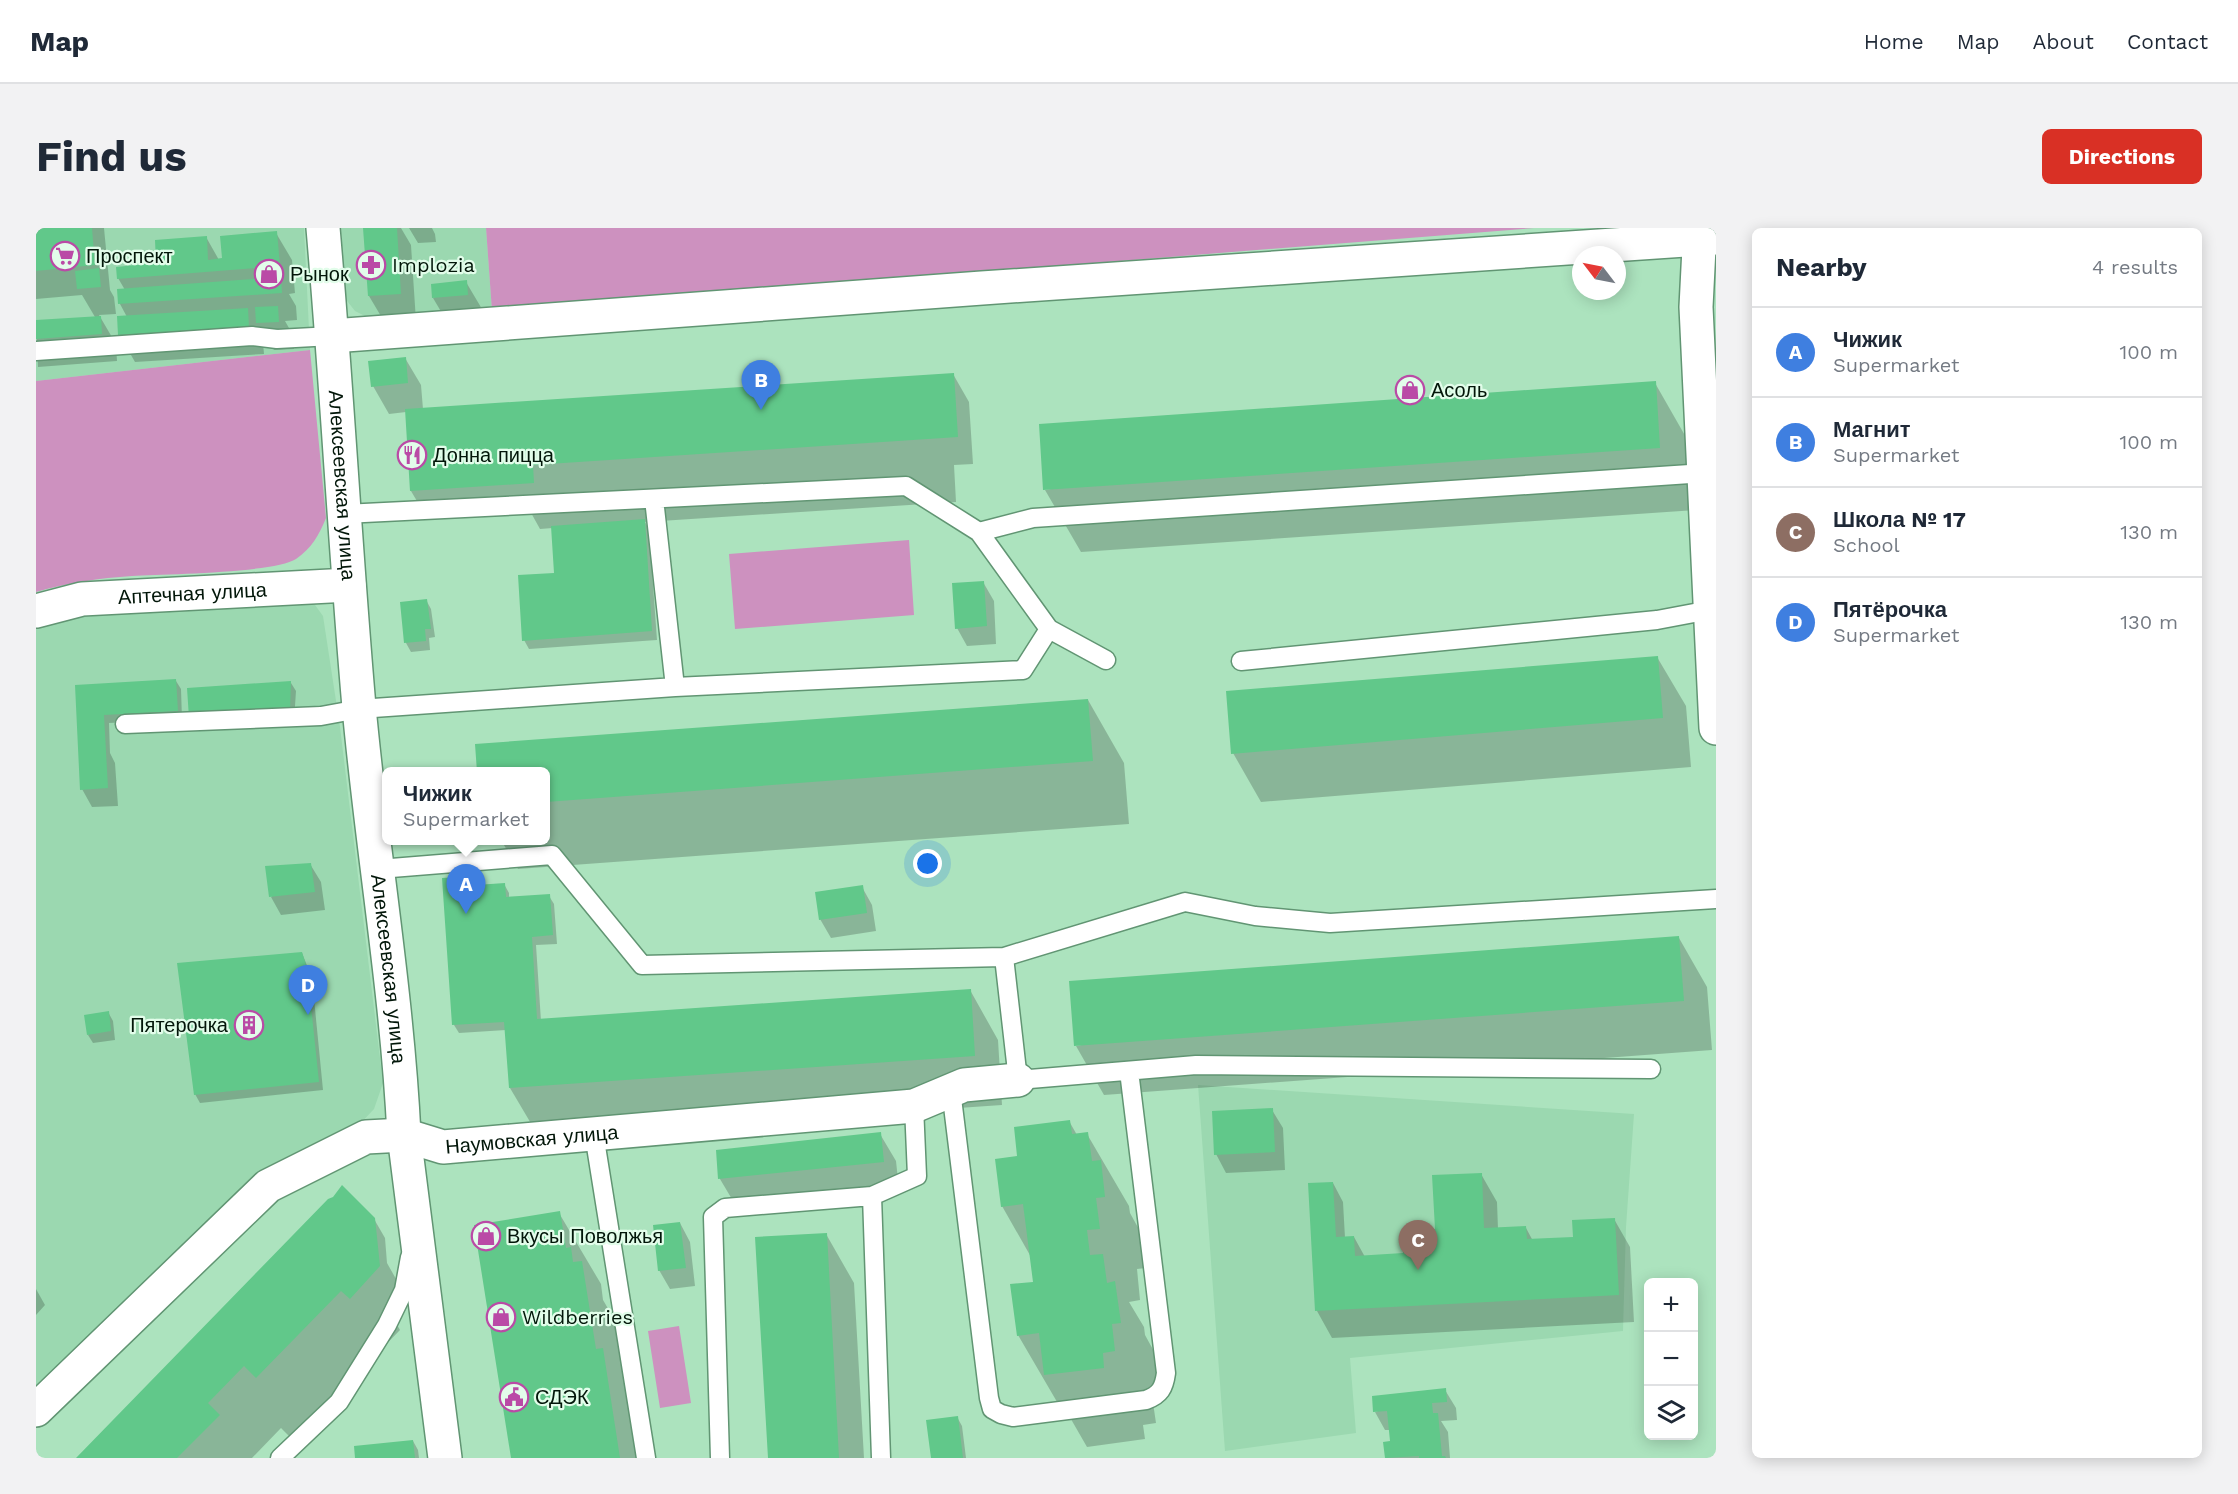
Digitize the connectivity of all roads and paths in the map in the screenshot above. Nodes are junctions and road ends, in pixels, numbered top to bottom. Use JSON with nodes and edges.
{"nodes":[{"id":1,"x":323,"y":228,"type":"edge"},
{"id":2,"x":1706,"y":235,"type":"edge"},
{"id":3,"x":333,"y":336,"type":"junction"},
{"id":4,"x":36,"y":351,"type":"edge"},
{"id":5,"x":1705,"y":473,"type":"junction"},
{"id":6,"x":654,"y":498,"type":"junction"},
{"id":7,"x":344,"y":514,"type":"junction"},
{"id":8,"x":979,"y":532,"type":"junction"},
{"id":9,"x":350,"y":585,"type":"junction"},
{"id":10,"x":1712,"y":598,"type":"edge"},
{"id":11,"x":36,"y":611,"type":"edge"},
{"id":12,"x":1049,"y":629,"type":"junction"},
{"id":13,"x":1106,"y":660,"type":"dead end"},
{"id":14,"x":1241,"y":661,"type":"dead end"},
{"id":15,"x":675,"y":687,"type":"junction"},
{"id":16,"x":359,"y":709,"type":"junction"},
{"id":17,"x":125,"y":724,"type":"dead end"},
{"id":18,"x":1716,"y":728,"type":"edge"},
{"id":19,"x":379,"y":869,"type":"junction"},
{"id":20,"x":1716,"y":899,"type":"edge"},
{"id":21,"x":1004,"y":957,"type":"junction"},
{"id":22,"x":1651,"y":1069,"type":"dead end"},
{"id":23,"x":1129,"y":1071,"type":"junction"},
{"id":24,"x":1018,"y":1080,"type":"junction"},
{"id":25,"x":951,"y":1090,"type":"junction"},
{"id":26,"x":914,"y":1106,"type":"junction"},
{"id":27,"x":594,"y":1134,"type":"junction"},
{"id":28,"x":404,"y":1135,"type":"junction"},
{"id":29,"x":872,"y":1196,"type":"junction"},
{"id":30,"x":416,"y":1229,"type":"junction"},
{"id":31,"x":36,"y":1410,"type":"edge"},
{"id":32,"x":280,"y":1458,"type":"edge"},
{"id":33,"x":445,"y":1458,"type":"edge"},
{"id":34,"x":646,"y":1458,"type":"edge"},
{"id":35,"x":720,"y":1458,"type":"edge"},
{"id":36,"x":881,"y":1458,"type":"edge"}],
"edges":[{"from":1,"to":3,"type":"street","name":"Алексеевская улица"},
{"from":2,"to":3,"type":"street"},
{"from":2,"to":5,"type":"street"},
{"from":3,"to":4,"type":"lane"},
{"from":3,"to":7,"type":"street","name":"Алексеевская улица"},
{"from":5,"to":8,"type":"lane"},
{"from":5,"to":10,"type":"street"},
{"from":6,"to":7,"type":"lane"},
{"from":6,"to":8,"type":"lane"},
{"from":6,"to":15,"type":"lane"},
{"from":7,"to":9,"type":"street","name":"Алексеевская улица"},
{"from":8,"to":12,"type":"lane"},
{"from":9,"to":11,"type":"street","name":"Аптечная улица"},
{"from":9,"to":16,"type":"street","name":"Алексеевская улица"},
{"from":10,"to":14,"type":"lane"},
{"from":10,"to":18,"type":"street"},
{"from":12,"to":13,"type":"lane"},
{"from":12,"to":15,"type":"lane"},
{"from":15,"to":16,"type":"lane"},
{"from":16,"to":17,"type":"lane"},
{"from":16,"to":19,"type":"street","name":"Алексеевская улица"},
{"from":19,"to":21,"type":"lane"},
{"from":19,"to":28,"type":"street","name":"Алексеевская улица"},
{"from":20,"to":21,"type":"lane"},
{"from":21,"to":24,"type":"lane"},
{"from":22,"to":23,"type":"lane"},
{"from":23,"to":24,"type":"lane"},
{"from":23,"to":25,"type":"lane"},
{"from":24,"to":25,"type":"street","name":"Наумовская улица"},
{"from":25,"to":26,"type":"street","name":"Наумовская улица"},
{"from":26,"to":27,"type":"street","name":"Наумовская улица"},
{"from":26,"to":29,"type":"lane"},
{"from":27,"to":28,"type":"street","name":"Наумовская улица"},
{"from":27,"to":34,"type":"lane"},
{"from":28,"to":30,"type":"street","name":"Алексеевская улица"},
{"from":28,"to":31,"type":"street","name":"Наумовская улица"},
{"from":29,"to":35,"type":"lane"},
{"from":29,"to":36,"type":"lane"},
{"from":30,"to":32,"type":"lane"},
{"from":30,"to":33,"type":"street","name":"Алексеевская улица"}]}
